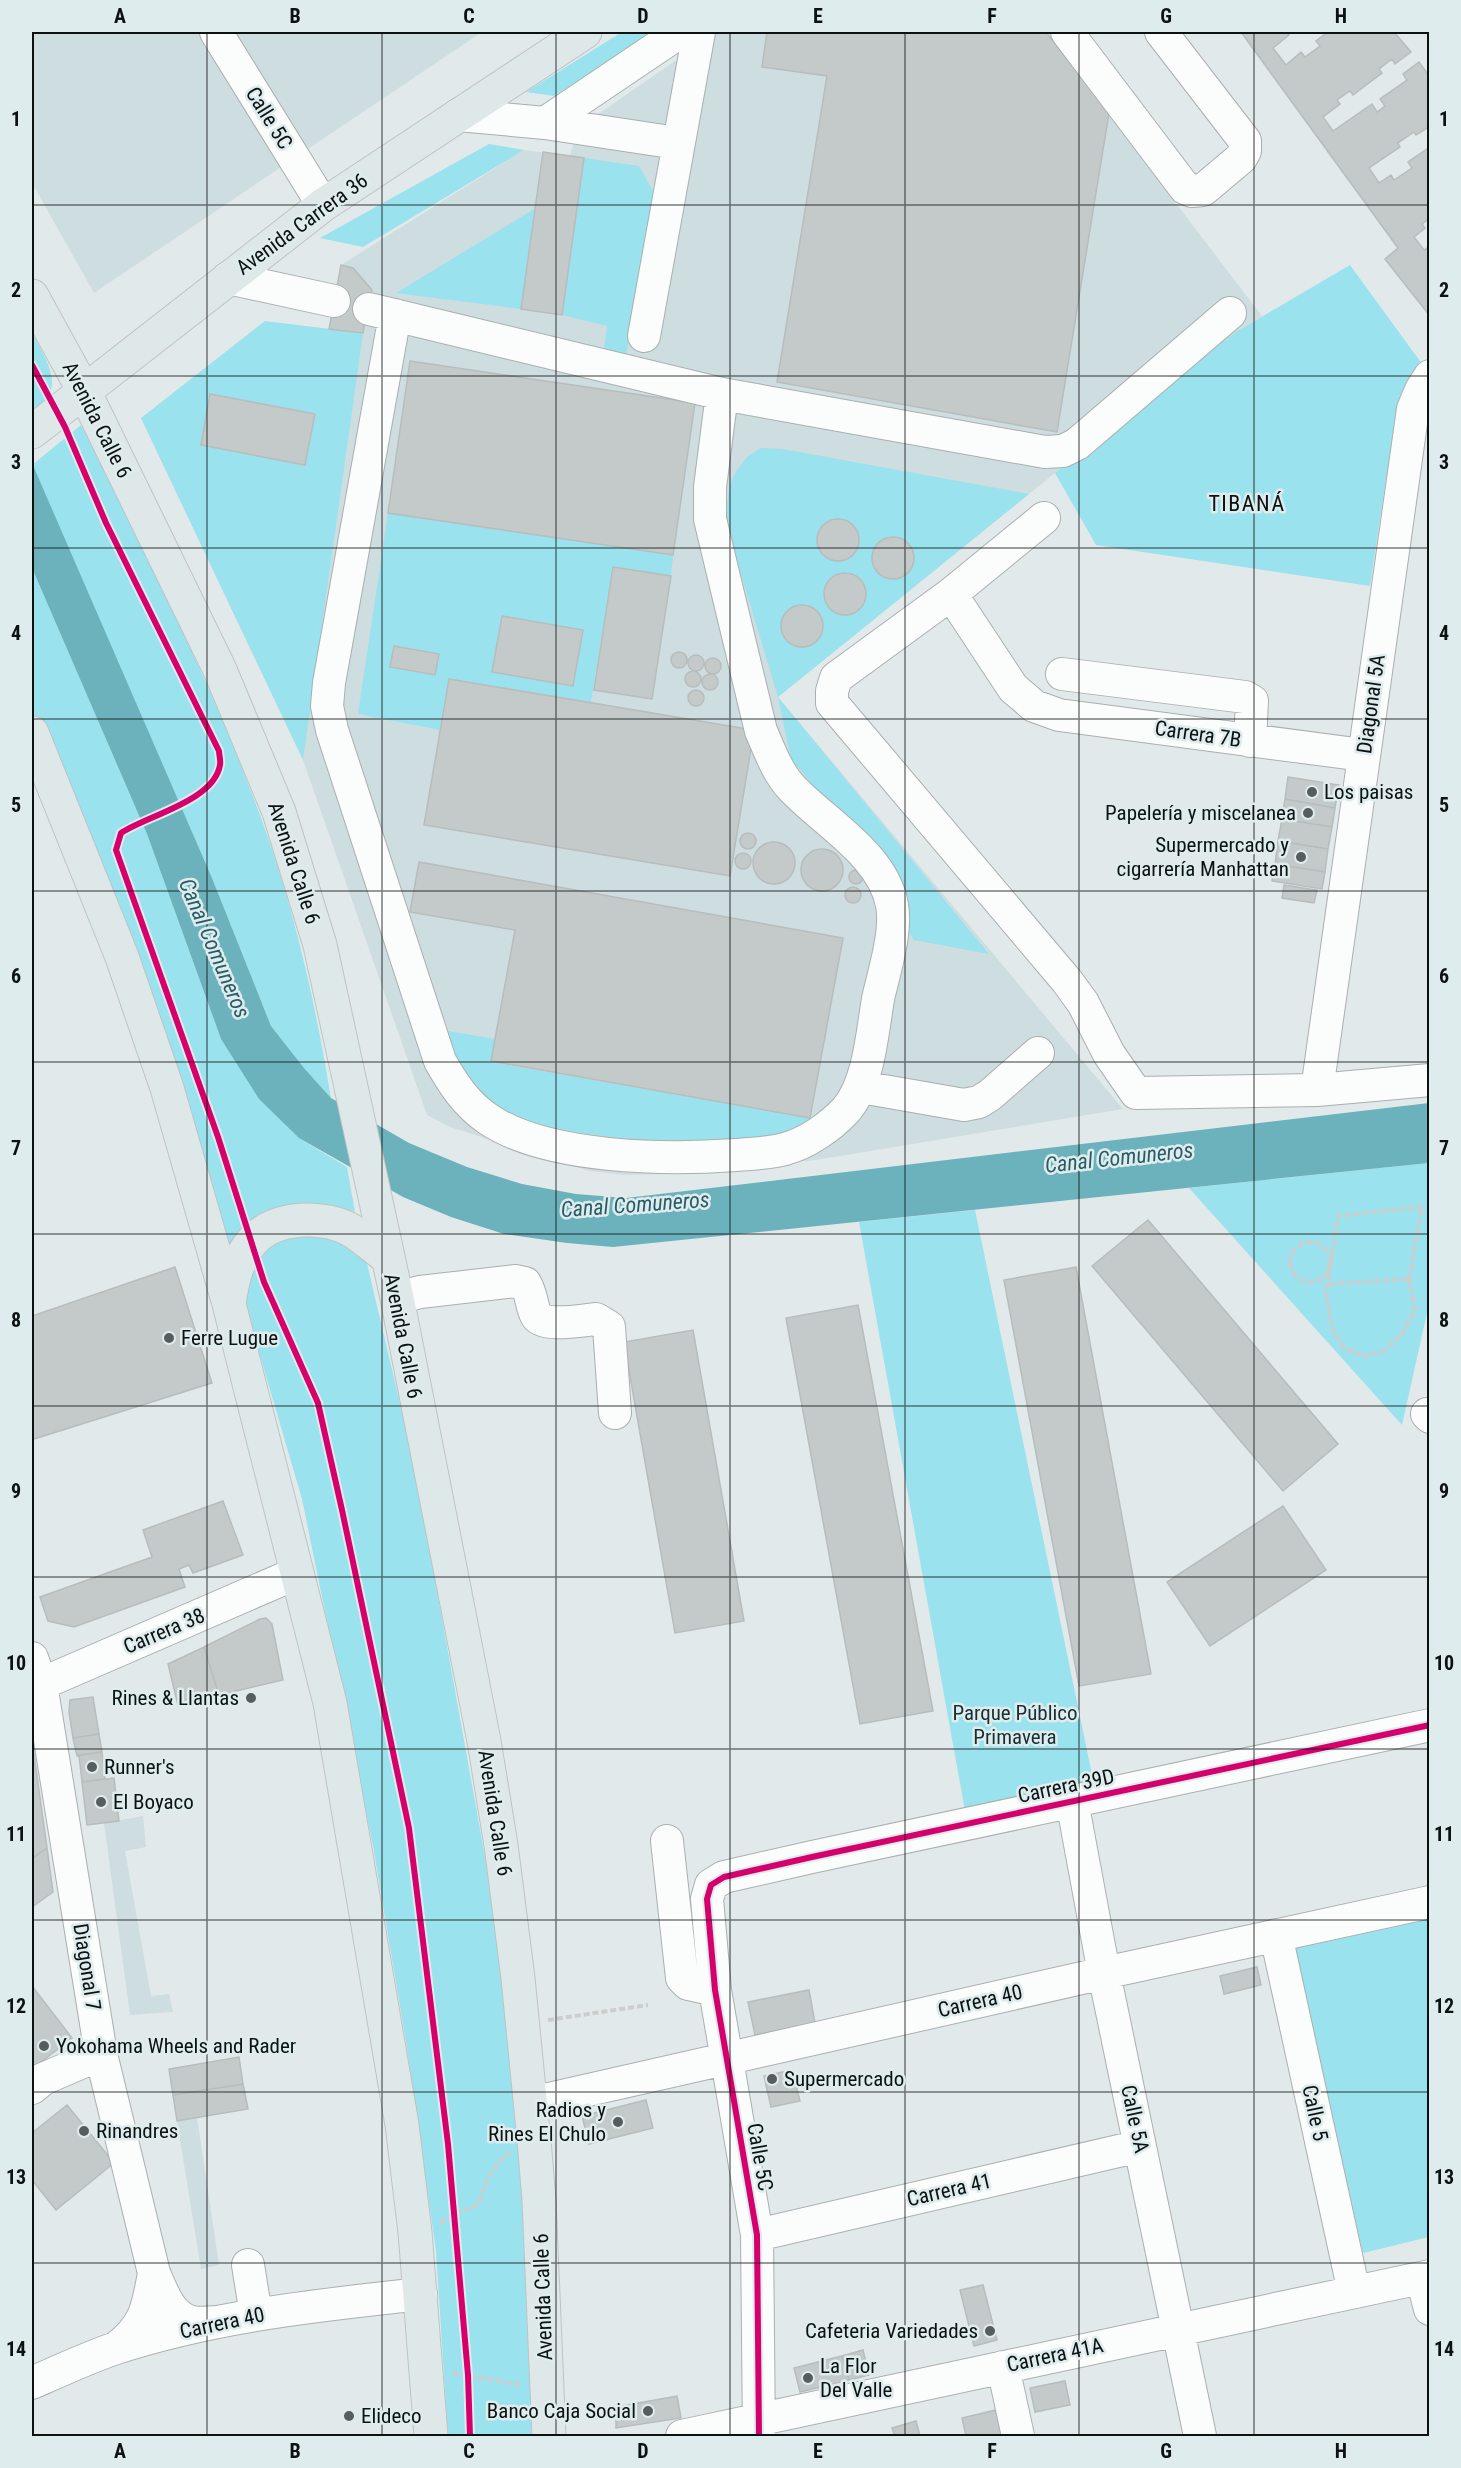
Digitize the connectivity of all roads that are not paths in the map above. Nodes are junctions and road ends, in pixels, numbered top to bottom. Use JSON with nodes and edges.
{"nodes":[{"id":1,"x":216,"y":32,"type":"edge"},
{"id":2,"x":585,"y":32,"type":"edge"},
{"id":3,"x":680,"y":32,"type":"edge"},
{"id":4,"x":699,"y":32,"type":"edge"},
{"id":5,"x":1067,"y":32,"type":"edge"},
{"id":6,"x":1161,"y":32,"type":"edge"},
{"id":7,"x":458,"y":115,"type":"junction"},
{"id":8,"x":545,"y":123,"type":"junction"},
{"id":9,"x":677,"y":143,"type":"junction"},
{"id":10,"x":323,"y":205,"type":"junction"},
{"id":11,"x":228,"y":278,"type":"junction"},
{"id":12,"x":32,"y":296,"type":"edge"},
{"id":13,"x":334,"y":301,"type":"dead end"},
{"id":14,"x":1230,"y":313,"type":"dead end"},
{"id":15,"x":644,"y":336,"type":"dead end"},
{"id":16,"x":1425,"y":383,"type":"edge"},
{"id":17,"x":84,"y":391,"type":"junction"},
{"id":18,"x":722,"y":394,"type":"junction"},
{"id":19,"x":32,"y":432,"type":"edge"},
{"id":20,"x":1044,"y":518,"type":"dead end"},
{"id":21,"x":951,"y":594,"type":"junction"},
{"id":22,"x":1062,"y":674,"type":"dead end"},
{"id":23,"x":32,"y":733,"type":"edge"},
{"id":24,"x":1250,"y":741,"type":"junction"},
{"id":25,"x":1363,"y":754,"type":"junction"},
{"id":26,"x":1038,"y":1053,"type":"dead end"},
{"id":27,"x":1430,"y":1080,"type":"edge"},
{"id":28,"x":861,"y":1087,"type":"junction"},
{"id":29,"x":1317,"y":1090,"type":"junction"},
{"id":30,"x":384,"y":1243,"type":"junction"},
{"id":31,"x":397,"y":1298,"type":"junction"},
{"id":32,"x":229,"y":1304,"type":"junction"},
{"id":33,"x":615,"y":1413,"type":"dead end"},
{"id":34,"x":297,"y":1573,"type":"junction"},
{"id":35,"x":35,"y":1678,"type":"edge"},
{"id":36,"x":1430,"y":1725,"type":"edge"},
{"id":37,"x":1072,"y":1801,"type":"junction"},
{"id":38,"x":667,"y":1841,"type":"dead end"},
{"id":39,"x":711,"y":1885,"type":"joint"},
{"id":40,"x":1430,"y":1902,"type":"edge"},
{"id":41,"x":1276,"y":1935,"type":"junction"},
{"id":42,"x":1104,"y":1973,"type":"junction"},
{"id":43,"x":715,"y":1990,"type":"junction"},
{"id":44,"x":101,"y":2054,"type":"junction"},
{"id":45,"x":727,"y":2059,"type":"junction"},
{"id":46,"x":32,"y":2088,"type":"edge"},
{"id":47,"x":531,"y":2103,"type":"junction"},
{"id":48,"x":1140,"y":2146,"type":"junction"},
{"id":49,"x":757,"y":2235,"type":"junction"},
{"id":50,"x":248,"y":2265,"type":"dead end"},
{"id":51,"x":154,"y":2273,"type":"junction"},
{"id":52,"x":1426,"y":2277,"type":"edge"},
{"id":53,"x":1354,"y":2292,"type":"junction"},
{"id":54,"x":420,"y":2294,"type":"junction"},
{"id":55,"x":1430,"y":2309,"type":"edge"},
{"id":56,"x":256,"y":2315,"type":"junction"},
{"id":57,"x":217,"y":2322,"type":"junction"},
{"id":58,"x":1179,"y":2328,"type":"junction"},
{"id":59,"x":116,"y":2348,"type":"junction"},
{"id":60,"x":1003,"y":2367,"type":"junction"},
{"id":61,"x":32,"y":2383,"type":"edge"},
{"id":62,"x":759,"y":2428,"type":"edge"},
{"id":63,"x":431,"y":2436,"type":"edge"},
{"id":64,"x":549,"y":2436,"type":"edge"},
{"id":65,"x":682,"y":2436,"type":"edge"},
{"id":66,"x":1018,"y":2436,"type":"edge"},
{"id":67,"x":1200,"y":2436,"type":"edge"}],
"edges":[{"from":1,"to":10,"type":"street","name":"Calle 5C"},
{"from":2,"to":7,"type":"main road","name":"Avenida Carrera 36"},
{"from":3,"to":8,"type":"street"},
{"from":4,"to":9,"type":"street"},
{"from":5,"to":6,"type":"street"},
{"from":7,"to":8,"type":"street"},
{"from":7,"to":10,"type":"main road","name":"Avenida Carrera 36"},
{"from":8,"to":9,"type":"street"},
{"from":9,"to":15,"type":"street"},
{"from":10,"to":11,"type":"main road","name":"Avenida Carrera 36"},
{"from":11,"to":13,"type":"street"},
{"from":11,"to":17,"type":"main road","name":"Avenida Carrera 36"},
{"from":12,"to":17,"type":"main road","name":"Avenida Calle 6"},
{"from":14,"to":18,"type":"street"},
{"from":16,"to":25,"type":"street","name":"Diagonal 5A"},
{"from":17,"to":19,"type":"main road","name":"Avenida Carrera 36"},
{"from":17,"to":30,"type":"main road","name":"Avenida Calle 6"},
{"from":18,"to":28,"type":"street"},
{"from":18,"to":28,"type":"street"},
{"from":20,"to":21,"type":"street"},
{"from":21,"to":24,"type":"street","name":"Carrera 7B"},
{"from":21,"to":29,"type":"street"},
{"from":22,"to":24,"type":"street"},
{"from":23,"to":32,"type":"main road"},
{"from":24,"to":25,"type":"street","name":"Carrera 7B"},
{"from":25,"to":29,"type":"street","name":"Diagonal 5A"},
{"from":26,"to":28,"type":"street"},
{"from":27,"to":29,"type":"street"},
{"from":30,"to":31,"type":"main road","name":"Avenida Calle 6"},
{"from":30,"to":32,"type":"main road"},
{"from":31,"to":33,"type":"street"},
{"from":31,"to":47,"type":"main road","name":"Avenida Calle 6"},
{"from":32,"to":34,"type":"main road"},
{"from":34,"to":35,"type":"street","name":"Carrera 38"},
{"from":34,"to":54,"type":"main road"},
{"from":35,"to":44,"type":"street","name":"Diagonal 7"},
{"from":36,"to":37,"type":"street","name":"Carrera 39D"},
{"from":37,"to":39,"type":"street","name":"Carrera 39D"},
{"from":37,"to":42,"type":"street","name":"Calle 5A"},
{"from":38,"to":43,"type":"street"},
{"from":39,"to":43,"type":"street","name":"Calle 5C"},
{"from":40,"to":41,"type":"street","name":"Carrera 40"},
{"from":41,"to":42,"type":"street","name":"Carrera 40"},
{"from":41,"to":53,"type":"street","name":"Calle 5"},
{"from":42,"to":45,"type":"street","name":"Carrera 40"},
{"from":42,"to":48,"type":"street","name":"Calle 5A"},
{"from":43,"to":45,"type":"street","name":"Calle 5C"},
{"from":44,"to":46,"type":"street"},
{"from":44,"to":51,"type":"street","name":"Diagonal 7"},
{"from":45,"to":47,"type":"street","name":"Carrera 40"},
{"from":45,"to":49,"type":"street","name":"Calle 5C"},
{"from":47,"to":64,"type":"main road","name":"Avenida Calle 6"},
{"from":48,"to":49,"type":"street","name":"Carrera 41"},
{"from":48,"to":58,"type":"street","name":"Calle 5A"},
{"from":49,"to":62,"type":"street","name":"Calle 5C"},
{"from":50,"to":56,"type":"street"},
{"from":51,"to":57,"type":"street","name":"Diagonal 7"},
{"from":51,"to":59,"type":"street","name":"Diagonal 7"},
{"from":52,"to":53,"type":"street","name":"Carrera 41A"},
{"from":52,"to":55,"type":"street"},
{"from":53,"to":58,"type":"street","name":"Carrera 41A"},
{"from":54,"to":56,"type":"street","name":"Carrera 40"},
{"from":54,"to":63,"type":"main road"},
{"from":56,"to":57,"type":"street","name":"Carrera 40"},
{"from":57,"to":59,"type":"street","name":"Carrera 40"},
{"from":58,"to":60,"type":"street","name":"Carrera 41A"},
{"from":58,"to":67,"type":"street","name":"Calle 5A"},
{"from":59,"to":61,"type":"street","name":"Carrera 40"},
{"from":60,"to":62,"type":"street","name":"Carrera 41A"},
{"from":60,"to":66,"type":"street"},
{"from":62,"to":65,"type":"street","name":"Carrera 41A"}]}
